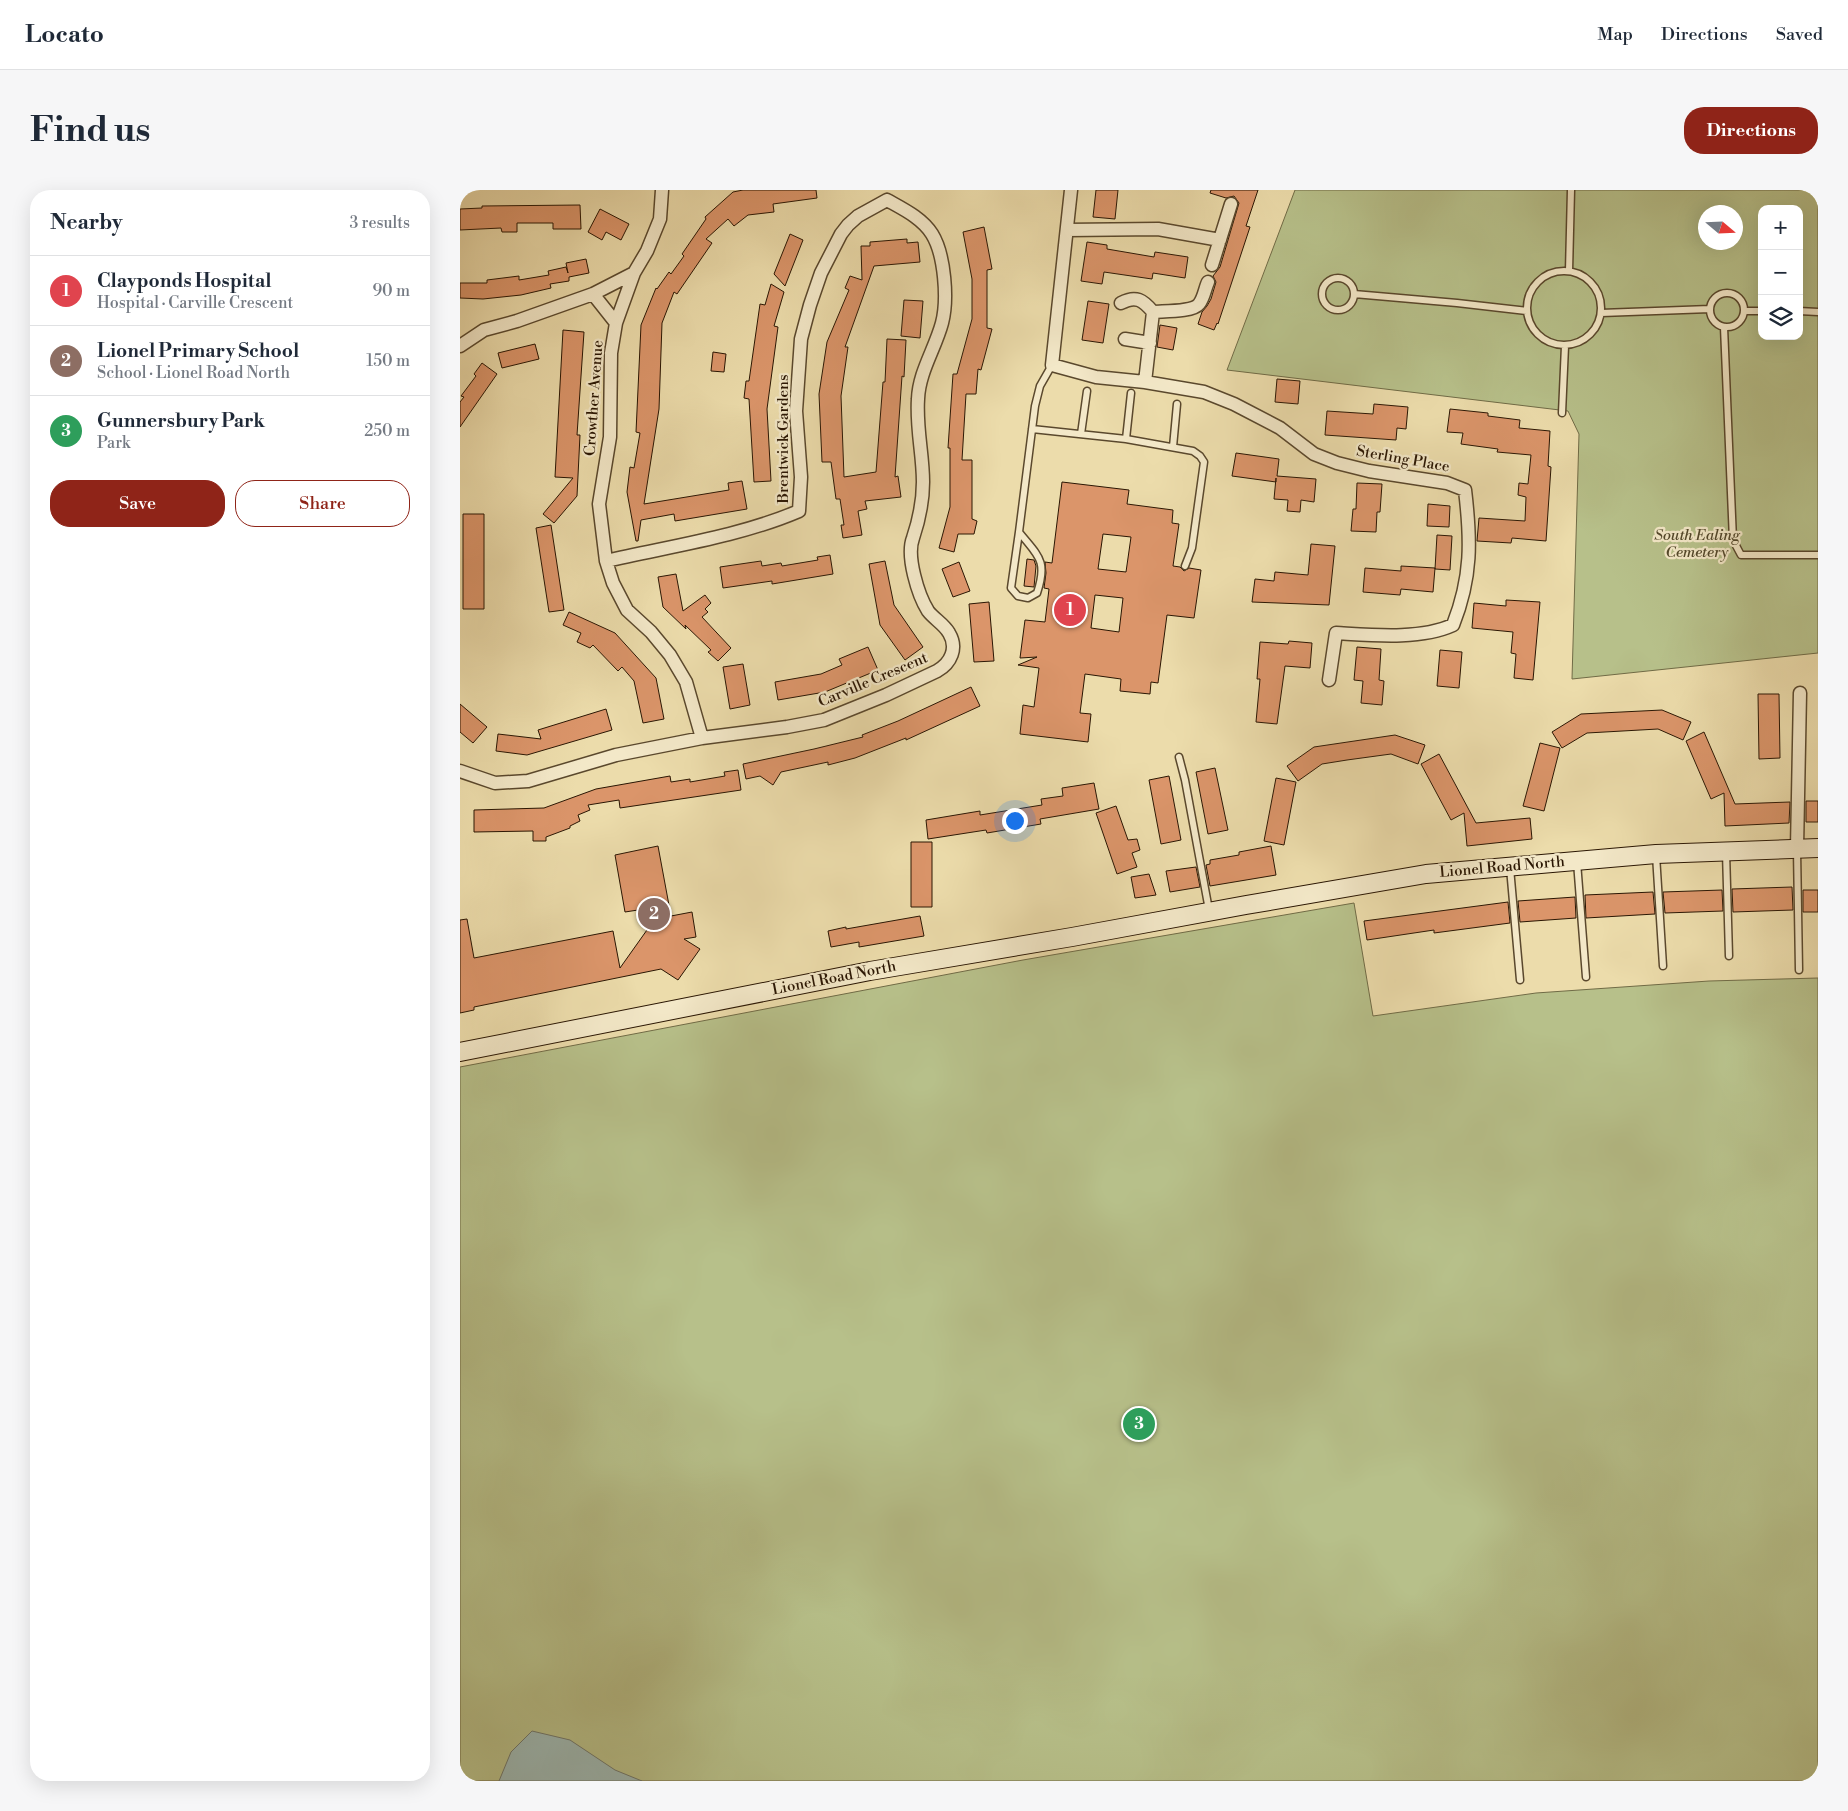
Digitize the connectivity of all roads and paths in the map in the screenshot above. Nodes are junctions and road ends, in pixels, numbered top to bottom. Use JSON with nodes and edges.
{"nodes":[{"id":1,"x":662,"y":190,"type":"edge"},
{"id":2,"x":1072,"y":190,"type":"edge"},
{"id":3,"x":1571,"y":190,"type":"edge"},
{"id":4,"x":886,"y":195,"type":"edge"},
{"id":5,"x":1232,"y":204,"type":"dead end"},
{"id":6,"x":1067,"y":230,"type":"junction"},
{"id":7,"x":1220,"y":240,"type":"junction"},
{"id":8,"x":1212,"y":265,"type":"dead end"},
{"id":9,"x":1569,"y":271,"type":"junction"},
{"id":10,"x":634,"y":274,"type":"junction"},
{"id":11,"x":1208,"y":282,"type":"dead end"},
{"id":12,"x":593,"y":294,"type":"junction"},
{"id":13,"x":1354,"y":294,"type":"junction"},
{"id":14,"x":1121,"y":302,"type":"dead end"},
{"id":15,"x":1710,"y":309,"type":"junction"},
{"id":16,"x":1744,"y":310,"type":"junction"},
{"id":17,"x":1527,"y":311,"type":"junction"},
{"id":18,"x":1758,"y":311,"type":"edge"},
{"id":19,"x":1803,"y":311,"type":"edge"},
{"id":20,"x":1153,"y":312,"type":"junction"},
{"id":21,"x":1818,"y":312,"type":"edge"},
{"id":22,"x":1601,"y":313,"type":"junction"},
{"id":23,"x":616,"y":323,"type":"junction"},
{"id":24,"x":1724,"y":327,"type":"junction"},
{"id":25,"x":1125,"y":339,"type":"dead end"},
{"id":26,"x":1150,"y":343,"type":"junction"},
{"id":27,"x":460,"y":346,"type":"edge"},
{"id":28,"x":1565,"y":346,"type":"junction"},
{"id":29,"x":1052,"y":364,"type":"junction"},
{"id":30,"x":1145,"y":382,"type":"junction"},
{"id":31,"x":1087,"y":392,"type":"dead end"},
{"id":32,"x":1131,"y":393,"type":"dead end"},
{"id":33,"x":1178,"y":404,"type":"dead end"},
{"id":34,"x":1562,"y":413,"type":"dead end"},
{"id":35,"x":1032,"y":429,"type":"junction"},
{"id":36,"x":1081,"y":434,"type":"junction"},
{"id":37,"x":1126,"y":439,"type":"junction"},
{"id":38,"x":1173,"y":447,"type":"junction"},
{"id":39,"x":1019,"y":532,"type":"junction"},
{"id":40,"x":1818,"y":555,"type":"edge"},
{"id":41,"x":606,"y":561,"type":"junction"},
{"id":42,"x":1186,"y":566,"type":"dead end"},
{"id":43,"x":1329,"y":680,"type":"dead end"},
{"id":44,"x":1800,"y":692,"type":"dead end"},
{"id":45,"x":702,"y":738,"type":"junction"},
{"id":46,"x":1179,"y":757,"type":"dead end"},
{"id":47,"x":460,"y":771,"type":"edge"},
{"id":48,"x":1797,"y":848,"type":"junction"},
{"id":49,"x":1818,"y":848,"type":"edge"},
{"id":50,"x":1726,"y":851,"type":"junction"},
{"id":51,"x":1656,"y":854,"type":"junction"},
{"id":52,"x":1576,"y":860,"type":"junction"},
{"id":53,"x":1509,"y":866,"type":"junction"},
{"id":54,"x":1209,"y":911,"type":"junction"},
{"id":55,"x":1729,"y":956,"type":"dead end"},
{"id":56,"x":1663,"y":966,"type":"dead end"},
{"id":57,"x":1799,"y":970,"type":"dead end"},
{"id":58,"x":1586,"y":977,"type":"dead end"},
{"id":59,"x":1520,"y":980,"type":"dead end"},
{"id":60,"x":460,"y":1052,"type":"edge"}],
"edges":[{"from":1,"to":10,"type":"street","name":"Crowther Avenue"},
{"from":2,"to":6,"type":"street"},
{"from":3,"to":9,"type":"lane"},
{"from":4,"to":41,"type":"street","name":"Brentwick Gardens"},
{"from":4,"to":45,"type":"street","name":"Carville Crescent"},
{"from":5,"to":7,"type":"street"},
{"from":6,"to":7,"type":"street"},
{"from":6,"to":29,"type":"street"},
{"from":7,"to":8,"type":"street"},
{"from":9,"to":17,"type":"lane"},
{"from":9,"to":22,"type":"lane"},
{"from":10,"to":12,"type":"street"},
{"from":10,"to":23,"type":"street","name":"Crowther Avenue"},
{"from":11,"to":20,"type":"street"},
{"from":12,"to":23,"type":"street"},
{"from":12,"to":27,"type":"street"},
{"from":13,"to":13,"type":"lane"},
{"from":13,"to":17,"type":"lane"},
{"from":14,"to":20,"type":"street"},
{"from":15,"to":16,"type":"lane"},
{"from":15,"to":22,"type":"lane"},
{"from":15,"to":24,"type":"lane"},
{"from":16,"to":18,"type":"lane"},
{"from":16,"to":24,"type":"lane"},
{"from":17,"to":28,"type":"lane"},
{"from":19,"to":21,"type":"lane"},
{"from":20,"to":26,"type":"street"},
{"from":22,"to":28,"type":"lane"},
{"from":23,"to":41,"type":"street","name":"Crowther Avenue"},
{"from":24,"to":40,"type":"lane"},
{"from":25,"to":26,"type":"street"},
{"from":26,"to":30,"type":"street"},
{"from":28,"to":34,"type":"lane"},
{"from":29,"to":30,"type":"street","name":"Sterling Place"},
{"from":29,"to":35,"type":"lane"},
{"from":30,"to":43,"type":"street","name":"Sterling Place"},
{"from":31,"to":36,"type":"lane"},
{"from":32,"to":37,"type":"lane"},
{"from":33,"to":38,"type":"lane"},
{"from":35,"to":36,"type":"lane"},
{"from":35,"to":39,"type":"lane"},
{"from":36,"to":37,"type":"lane"},
{"from":37,"to":38,"type":"lane"},
{"from":38,"to":42,"type":"lane"},
{"from":39,"to":39,"type":"lane"},
{"from":41,"to":45,"type":"street","name":"Crowther Avenue"},
{"from":44,"to":48,"type":"street"},
{"from":45,"to":47,"type":"street","name":"Carville Crescent"},
{"from":46,"to":54,"type":"lane"},
{"from":48,"to":49,"type":"street","name":"Lionel Road North"},
{"from":48,"to":50,"type":"street","name":"Lionel Road North"},
{"from":48,"to":57,"type":"lane"},
{"from":50,"to":51,"type":"street","name":"Lionel Road North"},
{"from":50,"to":55,"type":"lane"},
{"from":51,"to":52,"type":"street","name":"Lionel Road North"},
{"from":51,"to":56,"type":"lane"},
{"from":52,"to":53,"type":"street","name":"Lionel Road North"},
{"from":52,"to":58,"type":"lane"},
{"from":53,"to":54,"type":"street","name":"Lionel Road North"},
{"from":53,"to":59,"type":"lane"},
{"from":54,"to":60,"type":"street","name":"Lionel Road North"}]}
